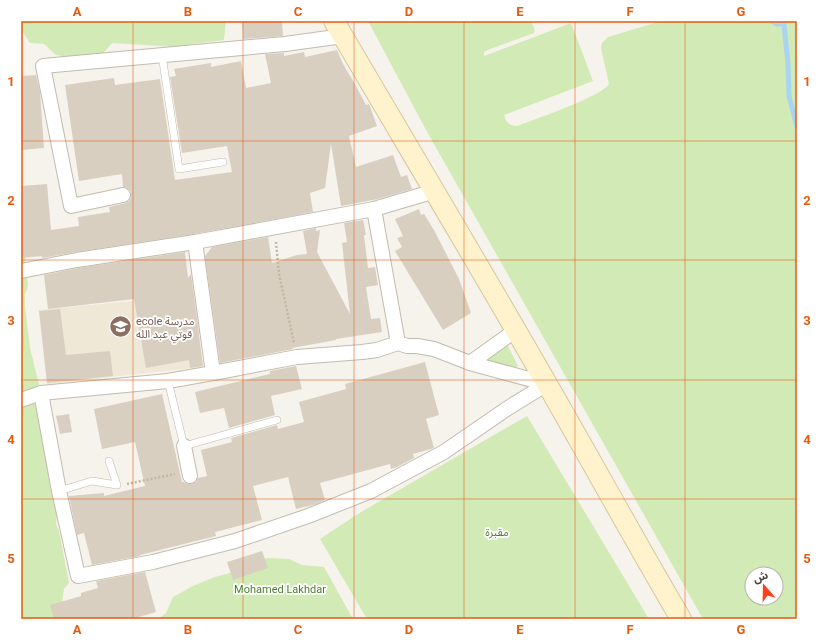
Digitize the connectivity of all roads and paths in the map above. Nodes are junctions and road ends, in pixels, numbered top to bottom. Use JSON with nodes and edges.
{"nodes":[{"id":1,"x":338,"y":28,"type":"edge"},
{"id":2,"x":162,"y":55,"type":"junction"},
{"id":3,"x":223,"y":162,"type":"dead end"},
{"id":4,"x":435,"y":192,"type":"junction"},
{"id":5,"x":123,"y":195,"type":"dead end"},
{"id":6,"x":374,"y":209,"type":"junction"},
{"id":7,"x":275,"y":227,"type":"junction"},
{"id":8,"x":195,"y":242,"type":"junction"},
{"id":9,"x":21,"y":271,"type":"edge"},
{"id":10,"x":516,"y":330,"type":"junction"},
{"id":11,"x":398,"y":343,"type":"junction"},
{"id":12,"x":297,"y":357,"type":"junction"},
{"id":13,"x":470,"y":363,"type":"junction"},
{"id":14,"x":213,"y":373,"type":"junction"},
{"id":15,"x":168,"y":381,"type":"junction"},
{"id":16,"x":547,"y":384,"type":"junction"},
{"id":17,"x":41,"y":393,"type":"junction"},
{"id":18,"x":21,"y":400,"type":"edge"},
{"id":19,"x":277,"y":420,"type":"dead end"},
{"id":20,"x":184,"y":446,"type":"junction"},
{"id":21,"x":109,"y":461,"type":"dead end"},
{"id":22,"x":190,"y":474,"type":"joint"},
{"id":23,"x":117,"y":485,"type":"junction"},
{"id":24,"x":59,"y":491,"type":"junction"},
{"id":25,"x":681,"y":619,"type":"edge"}],
"edges":[{"from":1,"to":2,"type":"street"},
{"from":1,"to":4,"type":"main road"},
{"from":2,"to":3,"type":"lane"},
{"from":2,"to":5,"type":"street"},
{"from":4,"to":6,"type":"street"},
{"from":4,"to":10,"type":"main road"},
{"from":6,"to":7,"type":"street"},
{"from":6,"to":11,"type":"street"},
{"from":7,"to":8,"type":"street"},
{"from":7,"to":12,"type":"path"},
{"from":8,"to":9,"type":"street"},
{"from":8,"to":14,"type":"street"},
{"from":10,"to":13,"type":"street"},
{"from":10,"to":16,"type":"main road"},
{"from":11,"to":12,"type":"street"},
{"from":11,"to":13,"type":"street"},
{"from":12,"to":14,"type":"street"},
{"from":13,"to":16,"type":"street"},
{"from":14,"to":15,"type":"street"},
{"from":15,"to":17,"type":"street"},
{"from":15,"to":20,"type":"lane"},
{"from":16,"to":24,"type":"street"},
{"from":16,"to":25,"type":"main road"},
{"from":17,"to":18,"type":"street"},
{"from":17,"to":24,"type":"street"},
{"from":19,"to":20,"type":"lane"},
{"from":20,"to":22,"type":"street"},
{"from":21,"to":23,"type":"lane"},
{"from":22,"to":23,"type":"path"},
{"from":23,"to":24,"type":"lane"}]}
